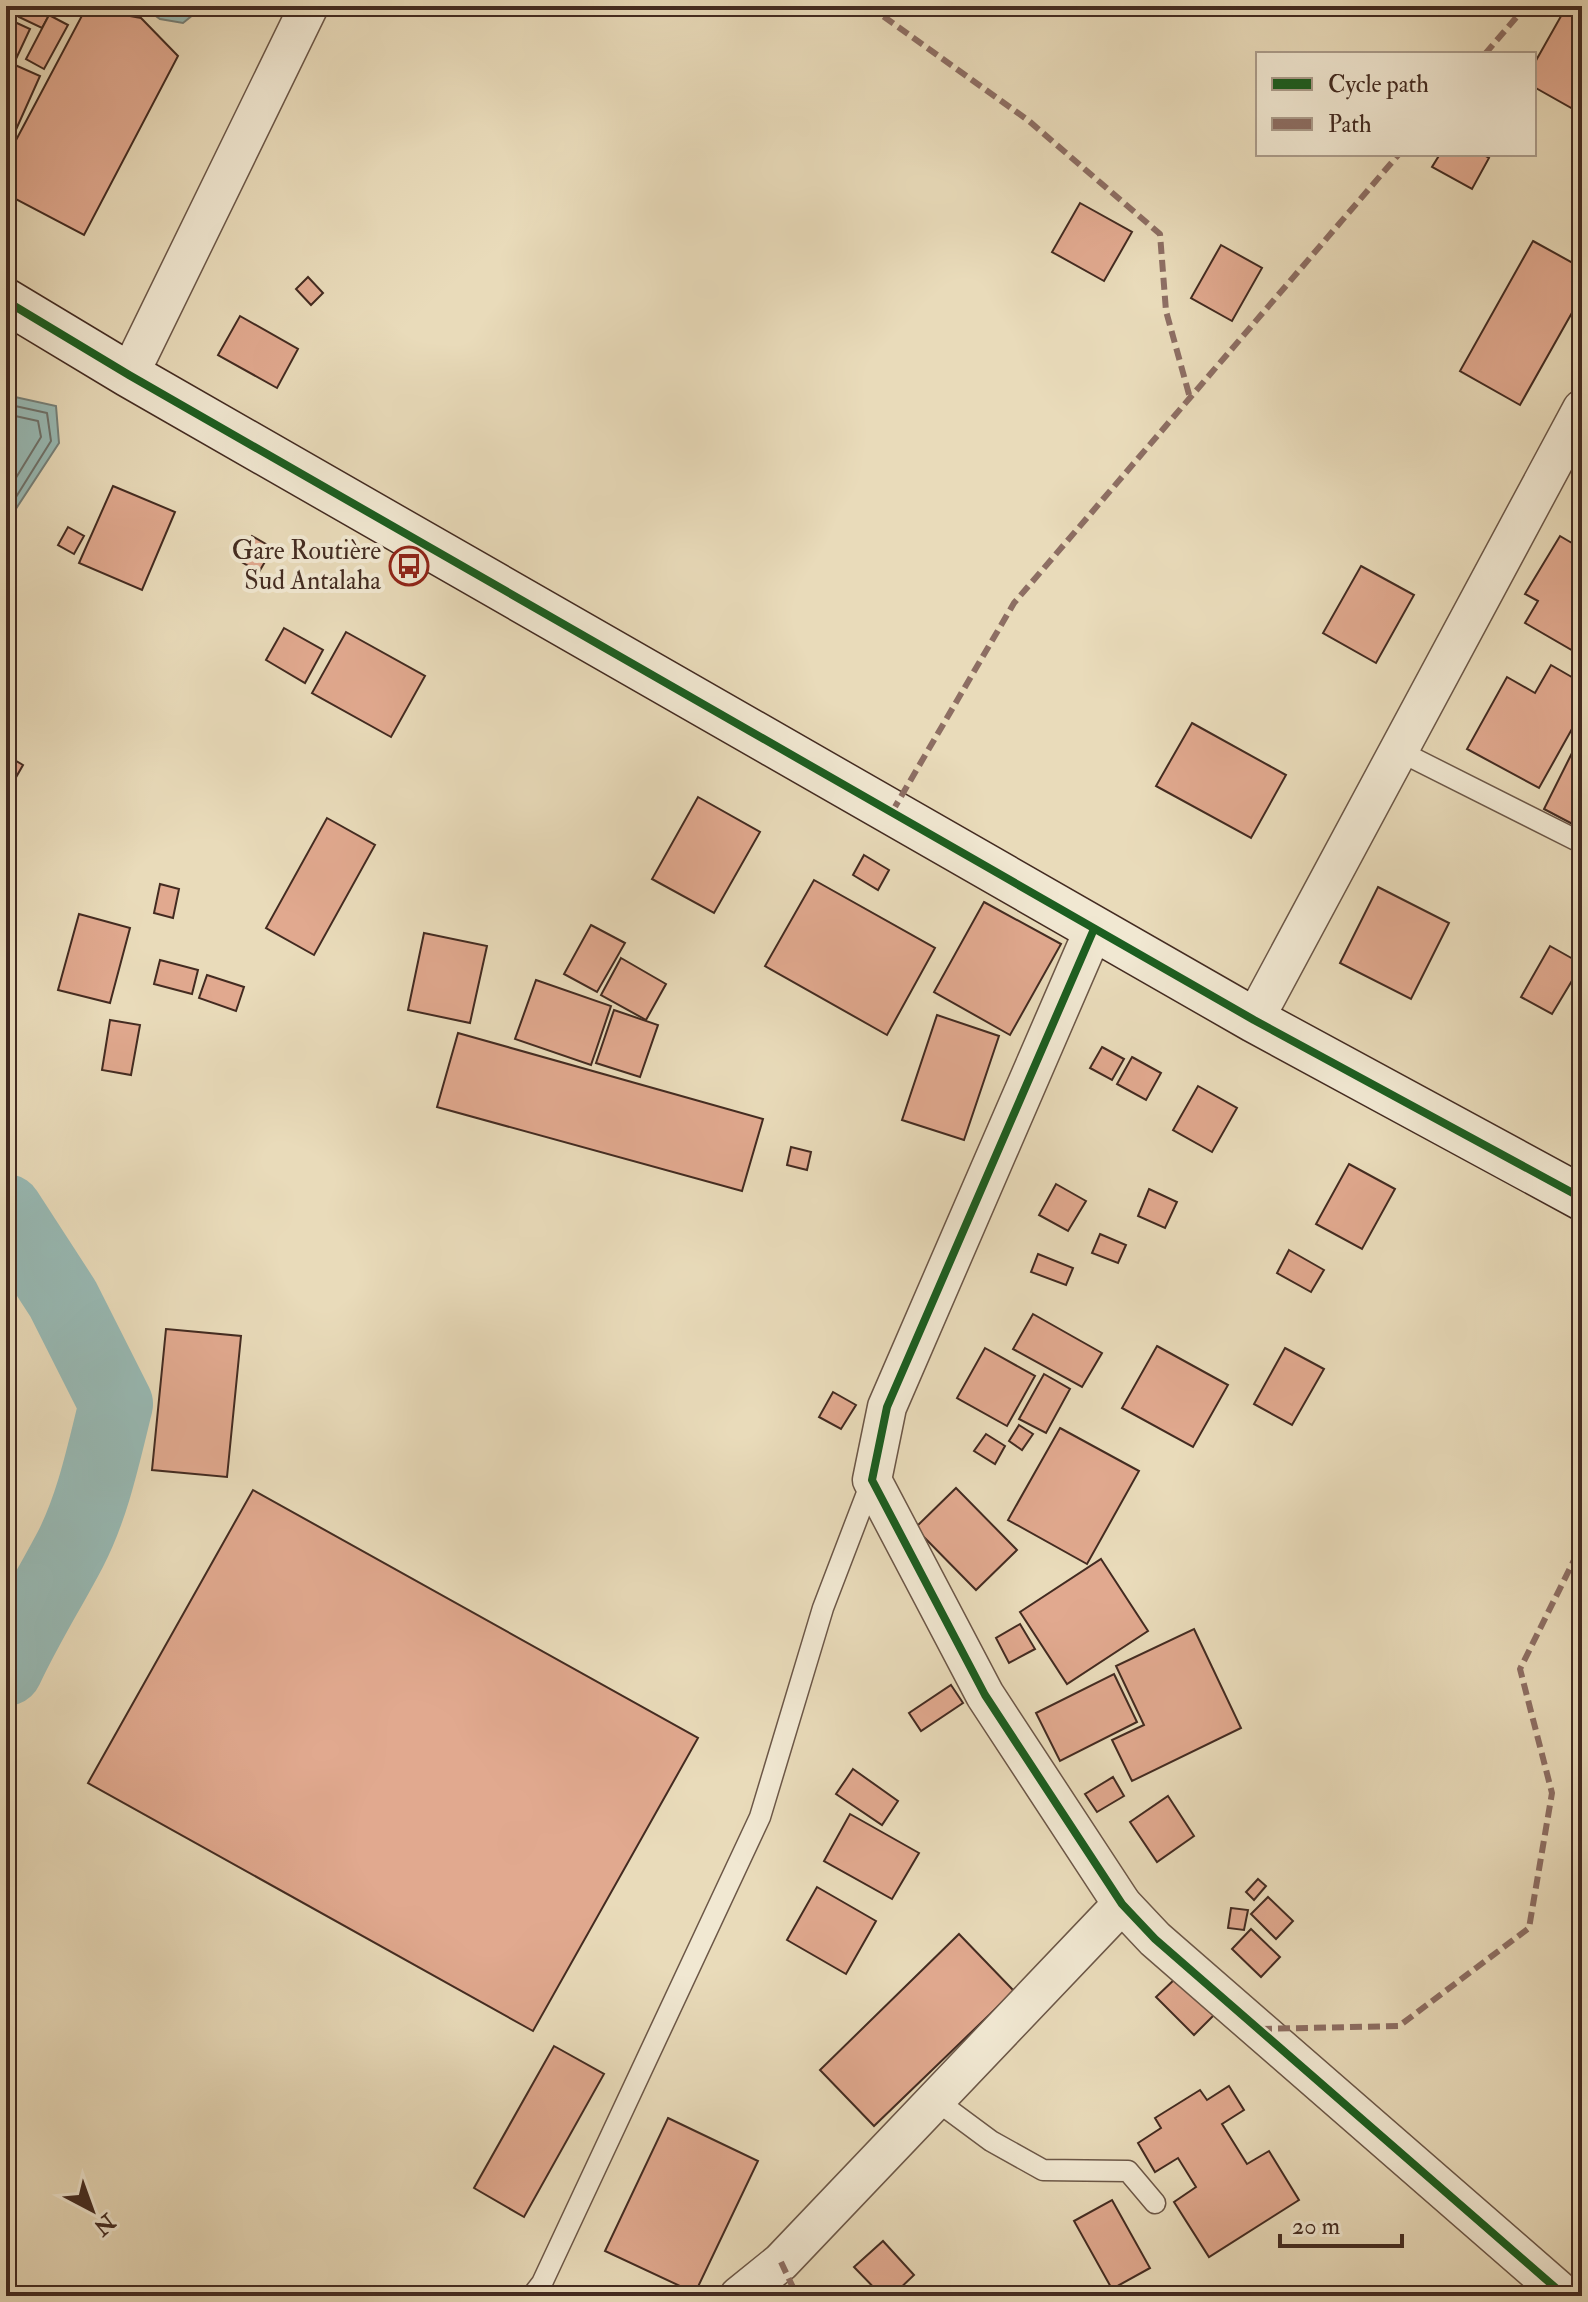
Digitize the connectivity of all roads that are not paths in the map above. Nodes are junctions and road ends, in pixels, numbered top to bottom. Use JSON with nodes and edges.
{"nodes":[{"id":1,"x":309,"y":6,"type":"edge"},
{"id":2,"x":6,"y":301,"type":"edge"},
{"id":3,"x":129,"y":375,"type":"junction"},
{"id":4,"x":1582,"y":409,"type":"edge"},
{"id":5,"x":1399,"y":751,"type":"junction"},
{"id":6,"x":1582,"y":843,"type":"edge"},
{"id":7,"x":1094,"y":929,"type":"junction"},
{"id":8,"x":1254,"y":1020,"type":"junction"},
{"id":9,"x":1582,"y":1198,"type":"edge"},
{"id":10,"x":872,"y":1480,"type":"junction"},
{"id":11,"x":1122,"y":1904,"type":"junction"},
{"id":12,"x":937,"y":2101,"type":"junction"},
{"id":13,"x":1155,"y":2203,"type":"dead end"},
{"id":14,"x":532,"y":2296,"type":"edge"},
{"id":15,"x":739,"y":2296,"type":"edge"},
{"id":16,"x":1565,"y":2296,"type":"edge"}],
"edges":[{"from":1,"to":3,"type":"street"},
{"from":2,"to":3,"type":"street"},
{"from":3,"to":7,"type":"street"},
{"from":4,"to":5,"type":"street"},
{"from":5,"to":6,"type":"lane"},
{"from":5,"to":8,"type":"street"},
{"from":7,"to":8,"type":"street"},
{"from":7,"to":10,"type":"street"},
{"from":8,"to":9,"type":"street"},
{"from":10,"to":11,"type":"street"},
{"from":10,"to":14,"type":"lane"},
{"from":11,"to":12,"type":"street"},
{"from":11,"to":16,"type":"street"},
{"from":12,"to":13,"type":"lane"},
{"from":12,"to":15,"type":"street"}]}
